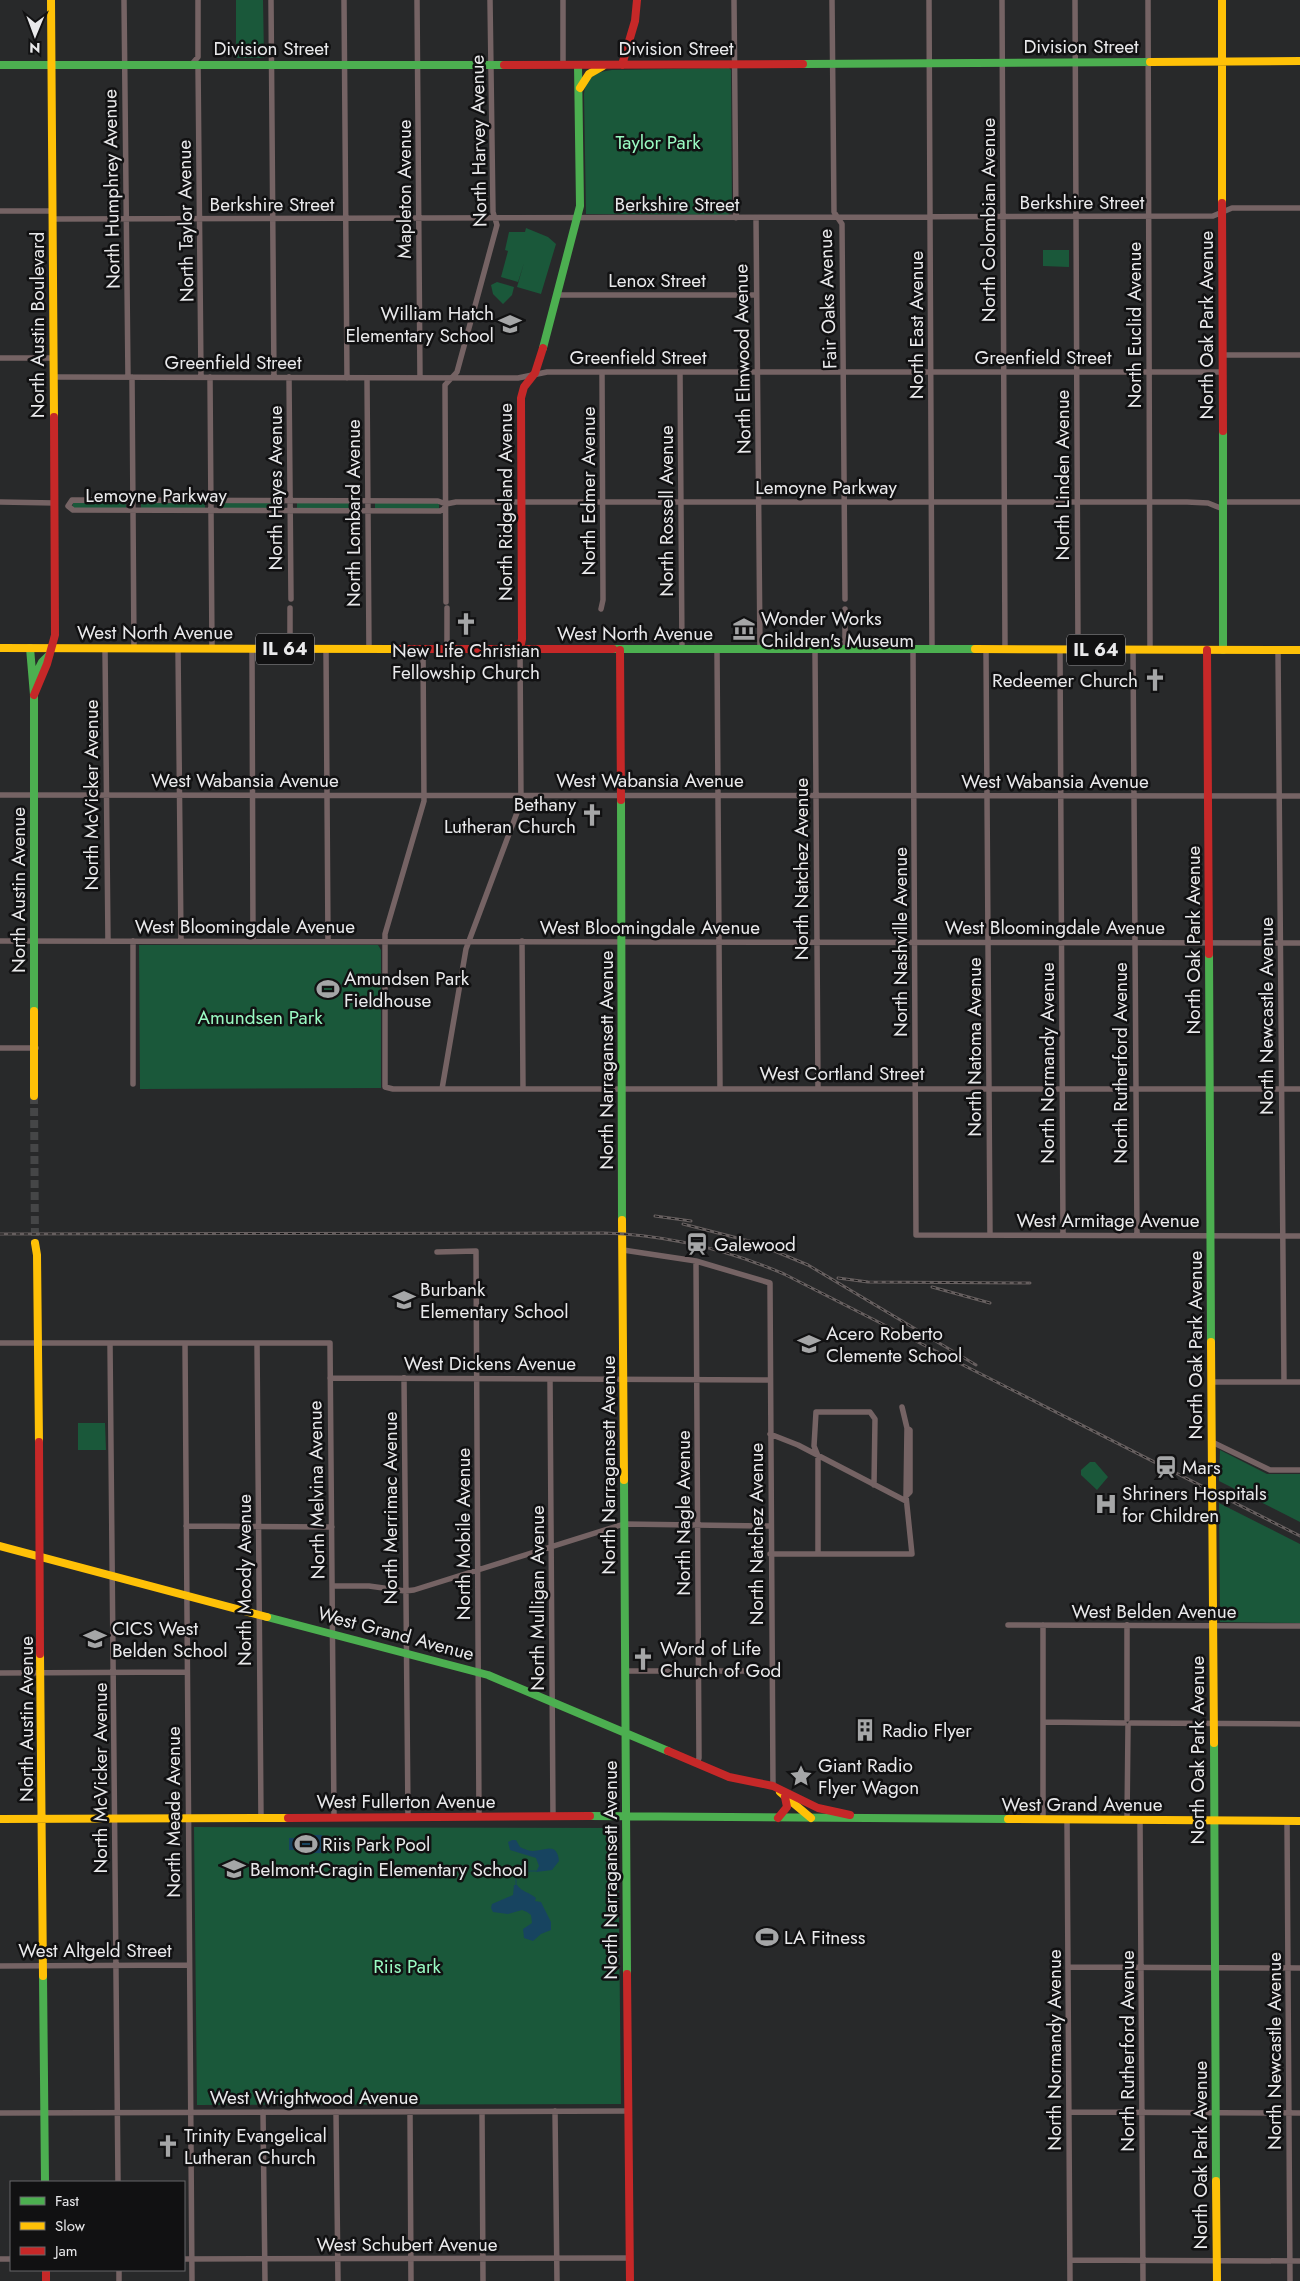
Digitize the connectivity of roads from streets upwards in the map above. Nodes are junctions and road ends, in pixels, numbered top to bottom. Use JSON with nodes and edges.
{"nodes":[{"id":1,"x":51,"y":0,"type":"edge"},
{"id":2,"x":124,"y":0,"type":"edge"},
{"id":3,"x":198,"y":0,"type":"edge"},
{"id":4,"x":271,"y":0,"type":"edge"},
{"id":5,"x":344,"y":0,"type":"edge"},
{"id":6,"x":417,"y":0,"type":"edge"},
{"id":7,"x":490,"y":0,"type":"edge"},
{"id":8,"x":563,"y":0,"type":"edge"},
{"id":9,"x":636,"y":0,"type":"edge"},
{"id":10,"x":734,"y":0,"type":"edge"},
{"id":11,"x":832,"y":0,"type":"edge"},
{"id":12,"x":929,"y":0,"type":"edge"},
{"id":13,"x":1002,"y":0,"type":"edge"},
{"id":14,"x":1075,"y":0,"type":"edge"},
{"id":15,"x":1148,"y":0,"type":"edge"},
{"id":16,"x":1222,"y":0,"type":"edge"},
{"id":17,"x":124,"y":61,"type":"junction"},
{"id":18,"x":1300,"y":61,"type":"edge"},
{"id":19,"x":196,"y":62,"type":"junction"},
{"id":20,"x":1076,"y":62,"type":"junction"},
{"id":21,"x":1148,"y":62,"type":"junction"},
{"id":22,"x":1222,"y":62,"type":"junction"},
{"id":23,"x":929,"y":63,"type":"junction"},
{"id":24,"x":1003,"y":63,"type":"junction"},
{"id":25,"x":418,"y":64,"type":"junction"},
{"id":26,"x":491,"y":64,"type":"junction"},
{"id":27,"x":622,"y":64,"type":"junction"},
{"id":28,"x":735,"y":64,"type":"junction"},
{"id":29,"x":832,"y":64,"type":"junction"},
{"id":30,"x":0,"y":65,"type":"edge"},
{"id":31,"x":52,"y":65,"type":"junction"},
{"id":32,"x":271,"y":65,"type":"junction"},
{"id":33,"x":344,"y":65,"type":"junction"},
{"id":34,"x":563,"y":65,"type":"junction"},
{"id":35,"x":578,"y":65,"type":"junction"},
{"id":36,"x":607,"y":65,"type":"junction"},
{"id":37,"x":578,"y":93,"type":"junction"},
{"id":38,"x":1300,"y":208,"type":"edge"},
{"id":39,"x":0,"y":211,"type":"edge"},
{"id":40,"x":1222,"y":212,"type":"junction"},
{"id":41,"x":53,"y":215,"type":"junction"},
{"id":42,"x":1149,"y":216,"type":"junction"},
{"id":43,"x":930,"y":217,"type":"junction"},
{"id":44,"x":1003,"y":217,"type":"junction"},
{"id":45,"x":1076,"y":217,"type":"junction"},
{"id":46,"x":736,"y":218,"type":"junction"},
{"id":47,"x":756,"y":218,"type":"junction"},
{"id":48,"x":838,"y":218,"type":"junction"},
{"id":49,"x":126,"y":219,"type":"junction"},
{"id":50,"x":199,"y":219,"type":"junction"},
{"id":51,"x":272,"y":219,"type":"junction"},
{"id":52,"x":346,"y":219,"type":"junction"},
{"id":53,"x":419,"y":219,"type":"junction"},
{"id":54,"x":495,"y":219,"type":"junction"},
{"id":55,"x":578,"y":219,"type":"junction"},
{"id":56,"x":558,"y":295,"type":"junction"},
{"id":57,"x":756,"y":295,"type":"junction"},
{"id":58,"x":1222,"y":355,"type":"junction"},
{"id":59,"x":1300,"y":355,"type":"edge"},
{"id":60,"x":0,"y":358,"type":"edge"},
{"id":61,"x":54,"y":358,"type":"junction"},
{"id":62,"x":757,"y":372,"type":"junction"},
{"id":63,"x":844,"y":372,"type":"junction"},
{"id":64,"x":931,"y":372,"type":"junction"},
{"id":65,"x":1004,"y":372,"type":"junction"},
{"id":66,"x":1076,"y":372,"type":"junction"},
{"id":67,"x":1149,"y":372,"type":"junction"},
{"id":68,"x":1222,"y":372,"type":"junction"},
{"id":69,"x":535,"y":373,"type":"junction"},
{"id":70,"x":602,"y":373,"type":"junction"},
{"id":71,"x":680,"y":373,"type":"junction"},
{"id":72,"x":54,"y":377,"type":"junction"},
{"id":73,"x":130,"y":377,"type":"junction"},
{"id":74,"x":201,"y":377,"type":"junction"},
{"id":75,"x":210,"y":377,"type":"junction"},
{"id":76,"x":274,"y":377,"type":"junction"},
{"id":77,"x":289,"y":377,"type":"junction"},
{"id":78,"x":347,"y":378,"type":"junction"},
{"id":79,"x":367,"y":378,"type":"junction"},
{"id":80,"x":420,"y":378,"type":"junction"},
{"id":81,"x":450,"y":378,"type":"junction"},
{"id":82,"x":211,"y":500,"type":"junction"},
{"id":83,"x":290,"y":500,"type":"junction"},
{"id":84,"x":368,"y":500,"type":"junction"},
{"id":85,"x":133,"y":501,"type":"junction"},
{"id":86,"x":0,"y":502,"type":"edge"},
{"id":87,"x":55,"y":502,"type":"junction"},
{"id":88,"x":521,"y":502,"type":"junction"},
{"id":89,"x":603,"y":502,"type":"junction"},
{"id":90,"x":681,"y":502,"type":"junction"},
{"id":91,"x":759,"y":502,"type":"junction"},
{"id":92,"x":845,"y":502,"type":"junction"},
{"id":93,"x":931,"y":502,"type":"junction"},
{"id":94,"x":1004,"y":502,"type":"junction"},
{"id":95,"x":1077,"y":502,"type":"junction"},
{"id":96,"x":1150,"y":502,"type":"junction"},
{"id":97,"x":1223,"y":502,"type":"junction"},
{"id":98,"x":1300,"y":502,"type":"edge"},
{"id":99,"x":1208,"y":503,"type":"junction"},
{"id":100,"x":446,"y":504,"type":"junction"},
{"id":101,"x":133,"y":510,"type":"junction"},
{"id":102,"x":211,"y":510,"type":"junction"},
{"id":103,"x":290,"y":510,"type":"junction"},
{"id":104,"x":368,"y":510,"type":"junction"},
{"id":105,"x":291,"y":599,"type":"dead end"},
{"id":106,"x":845,"y":599,"type":"dead end"},
{"id":107,"x":290,"y":608,"type":"dead end"},
{"id":108,"x":601,"y":609,"type":"dead end"},
{"id":109,"x":845,"y":609,"type":"dead end"},
{"id":110,"x":0,"y":648,"type":"edge"},
{"id":111,"x":30,"y":648,"type":"junction"},
{"id":112,"x":105,"y":648,"type":"junction"},
{"id":113,"x":134,"y":648,"type":"junction"},
{"id":114,"x":178,"y":649,"type":"junction"},
{"id":115,"x":212,"y":649,"type":"junction"},
{"id":116,"x":252,"y":649,"type":"junction"},
{"id":117,"x":290,"y":649,"type":"junction"},
{"id":118,"x":326,"y":649,"type":"junction"},
{"id":119,"x":369,"y":649,"type":"junction"},
{"id":120,"x":423,"y":649,"type":"junction"},
{"id":121,"x":447,"y":649,"type":"junction"},
{"id":122,"x":520,"y":649,"type":"junction"},
{"id":123,"x":620,"y":650,"type":"junction"},
{"id":124,"x":682,"y":650,"type":"junction"},
{"id":125,"x":717,"y":650,"type":"junction"},
{"id":126,"x":760,"y":650,"type":"junction"},
{"id":127,"x":815,"y":650,"type":"junction"},
{"id":128,"x":845,"y":650,"type":"junction"},
{"id":129,"x":913,"y":650,"type":"junction"},
{"id":130,"x":932,"y":650,"type":"junction"},
{"id":131,"x":986,"y":650,"type":"junction"},
{"id":132,"x":1005,"y":650,"type":"junction"},
{"id":133,"x":1060,"y":650,"type":"junction"},
{"id":134,"x":1078,"y":650,"type":"junction"},
{"id":135,"x":1133,"y":650,"type":"junction"},
{"id":136,"x":1150,"y":650,"type":"junction"},
{"id":137,"x":1207,"y":650,"type":"junction"},
{"id":138,"x":1223,"y":650,"type":"junction"},
{"id":139,"x":1278,"y":650,"type":"junction"},
{"id":140,"x":1300,"y":650,"type":"edge"},
{"id":141,"x":51,"y":652,"type":"junction"},
{"id":142,"x":32,"y":682,"type":"junction"},
{"id":143,"x":34,"y":695,"type":"junction"},
{"id":144,"x":0,"y":795,"type":"edge"},
{"id":145,"x":34,"y":795,"type":"junction"},
{"id":146,"x":106,"y":795,"type":"junction"},
{"id":147,"x":180,"y":795,"type":"junction"},
{"id":148,"x":253,"y":795,"type":"junction"},
{"id":149,"x":327,"y":795,"type":"junction"},
{"id":150,"x":522,"y":795,"type":"junction"},
{"id":151,"x":620,"y":795,"type":"junction"},
{"id":152,"x":424,"y":796,"type":"junction"},
{"id":153,"x":718,"y":796,"type":"junction"},
{"id":154,"x":816,"y":796,"type":"junction"},
{"id":155,"x":914,"y":796,"type":"junction"},
{"id":156,"x":988,"y":796,"type":"junction"},
{"id":157,"x":1061,"y":796,"type":"junction"},
{"id":158,"x":1134,"y":796,"type":"junction"},
{"id":159,"x":1208,"y":796,"type":"junction"},
{"id":160,"x":1280,"y":796,"type":"junction"},
{"id":161,"x":1300,"y":796,"type":"edge"},
{"id":162,"x":0,"y":941,"type":"edge"},
{"id":163,"x":35,"y":941,"type":"junction"},
{"id":164,"x":108,"y":941,"type":"junction"},
{"id":165,"x":133,"y":941,"type":"junction"},
{"id":166,"x":181,"y":941,"type":"junction"},
{"id":167,"x":253,"y":941,"type":"junction"},
{"id":168,"x":328,"y":941,"type":"junction"},
{"id":169,"x":384,"y":941,"type":"junction"},
{"id":170,"x":469,"y":941,"type":"junction"},
{"id":171,"x":522,"y":942,"type":"junction"},
{"id":172,"x":621,"y":942,"type":"junction"},
{"id":173,"x":719,"y":942,"type":"junction"},
{"id":174,"x":817,"y":942,"type":"junction"},
{"id":175,"x":914,"y":942,"type":"junction"},
{"id":176,"x":988,"y":942,"type":"junction"},
{"id":177,"x":1061,"y":942,"type":"junction"},
{"id":178,"x":1135,"y":942,"type":"junction"},
{"id":179,"x":1209,"y":942,"type":"junction"},
{"id":180,"x":1281,"y":942,"type":"junction"},
{"id":181,"x":1300,"y":942,"type":"edge"},
{"id":182,"x":0,"y":1048,"type":"edge"},
{"id":183,"x":36,"y":1048,"type":"junction"},
{"id":184,"x":133,"y":1084,"type":"dead end"},
{"id":185,"x":720,"y":1088,"type":"junction"},
{"id":186,"x":818,"y":1088,"type":"junction"},
{"id":187,"x":915,"y":1088,"type":"junction"},
{"id":188,"x":989,"y":1088,"type":"junction"},
{"id":189,"x":1063,"y":1088,"type":"junction"},
{"id":190,"x":1282,"y":1088,"type":"junction"},
{"id":191,"x":442,"y":1089,"type":"junction"},
{"id":192,"x":523,"y":1089,"type":"junction"},
{"id":193,"x":622,"y":1089,"type":"junction"},
{"id":194,"x":1135,"y":1089,"type":"junction"},
{"id":195,"x":1210,"y":1089,"type":"junction"},
{"id":196,"x":1300,"y":1089,"type":"edge"},
{"id":197,"x":37,"y":1096,"type":"tunnel mouth"},
{"id":198,"x":916,"y":1235,"type":"joint"},
{"id":199,"x":990,"y":1235,"type":"junction"},
{"id":200,"x":1063,"y":1235,"type":"junction"},
{"id":201,"x":1137,"y":1236,"type":"junction"},
{"id":202,"x":1211,"y":1236,"type":"junction"},
{"id":203,"x":1283,"y":1236,"type":"junction"},
{"id":204,"x":1300,"y":1236,"type":"edge"},
{"id":205,"x":38,"y":1243,"type":"tunnel mouth"},
{"id":206,"x":623,"y":1250,"type":"junction"},
{"id":207,"x":437,"y":1252,"type":"dead end"},
{"id":208,"x":696,"y":1261,"type":"junction"},
{"id":209,"x":0,"y":1343,"type":"edge"},
{"id":210,"x":38,"y":1343,"type":"junction"},
{"id":211,"x":110,"y":1343,"type":"junction"},
{"id":212,"x":185,"y":1343,"type":"junction"},
{"id":213,"x":257,"y":1343,"type":"junction"},
{"id":214,"x":330,"y":1378,"type":"junction"},
{"id":215,"x":404,"y":1378,"type":"junction"},
{"id":216,"x":477,"y":1378,"type":"junction"},
{"id":217,"x":550,"y":1378,"type":"junction"},
{"id":218,"x":624,"y":1379,"type":"junction"},
{"id":219,"x":697,"y":1379,"type":"junction"},
{"id":220,"x":770,"y":1380,"type":"junction"},
{"id":221,"x":1212,"y":1382,"type":"junction"},
{"id":222,"x":1284,"y":1382,"type":"junction"},
{"id":223,"x":1300,"y":1382,"type":"edge"},
{"id":224,"x":902,"y":1407,"type":"dead end"},
{"id":225,"x":770,"y":1434,"type":"junction"},
{"id":226,"x":1212,"y":1442,"type":"junction"},
{"id":227,"x":818,"y":1456,"type":"junction"},
{"id":228,"x":1300,"y":1470,"type":"edge"},
{"id":229,"x":874,"y":1485,"type":"junction"},
{"id":230,"x":906,"y":1499,"type":"junction"},
{"id":231,"x":624,"y":1524,"type":"junction"},
{"id":232,"x":698,"y":1525,"type":"junction"},
{"id":233,"x":186,"y":1526,"type":"junction"},
{"id":234,"x":259,"y":1526,"type":"junction"},
{"id":235,"x":770,"y":1526,"type":"junction"},
{"id":236,"x":332,"y":1527,"type":"junction"},
{"id":237,"x":0,"y":1546,"type":"edge"},
{"id":238,"x":551,"y":1546,"type":"junction"},
{"id":239,"x":770,"y":1554,"type":"junction"},
{"id":240,"x":815,"y":1554,"type":"junction"},
{"id":241,"x":41,"y":1557,"type":"junction"},
{"id":242,"x":479,"y":1568,"type":"junction"},
{"id":243,"x":113,"y":1576,"type":"junction"},
{"id":244,"x":332,"y":1586,"type":"junction"},
{"id":245,"x":406,"y":1591,"type":"junction"},
{"id":246,"x":186,"y":1596,"type":"junction"},
{"id":247,"x":260,"y":1614,"type":"junction"},
{"id":248,"x":1008,"y":1625,"type":"dead end"},
{"id":249,"x":1043,"y":1625,"type":"junction"},
{"id":250,"x":1126,"y":1625,"type":"junction"},
{"id":251,"x":1213,"y":1626,"type":"junction"},
{"id":252,"x":1300,"y":1626,"type":"edge"},
{"id":253,"x":333,"y":1633,"type":"junction"},
{"id":254,"x":406,"y":1652,"type":"junction"},
{"id":255,"x":625,"y":1671,"type":"junction"},
{"id":256,"x":698,"y":1671,"type":"junction"},
{"id":257,"x":772,"y":1671,"type":"junction"},
{"id":258,"x":0,"y":1672,"type":"edge"},
{"id":259,"x":41,"y":1672,"type":"junction"},
{"id":260,"x":114,"y":1672,"type":"junction"},
{"id":261,"x":187,"y":1672,"type":"junction"},
{"id":262,"x":480,"y":1673,"type":"junction"},
{"id":263,"x":552,"y":1701,"type":"junction"},
{"id":264,"x":1043,"y":1722,"type":"junction"},
{"id":265,"x":1128,"y":1723,"type":"junction"},
{"id":266,"x":1214,"y":1723,"type":"junction"},
{"id":267,"x":1300,"y":1724,"type":"edge"},
{"id":268,"x":625,"y":1734,"type":"junction"},
{"id":269,"x":697,"y":1764,"type":"junction"},
{"id":270,"x":773,"y":1786,"type":"junction"},
{"id":271,"x":785,"y":1797,"type":"junction"},
{"id":272,"x":553,"y":1816,"type":"junction"},
{"id":273,"x":626,"y":1816,"type":"junction"},
{"id":274,"x":408,"y":1817,"type":"junction"},
{"id":275,"x":479,"y":1817,"type":"junction"},
{"id":276,"x":115,"y":1818,"type":"junction"},
{"id":277,"x":188,"y":1818,"type":"junction"},
{"id":278,"x":261,"y":1818,"type":"junction"},
{"id":279,"x":334,"y":1818,"type":"junction"},
{"id":280,"x":778,"y":1818,"type":"junction"},
{"id":281,"x":811,"y":1818,"type":"junction"},
{"id":282,"x":864,"y":1818,"type":"junction"},
{"id":283,"x":0,"y":1819,"type":"edge"},
{"id":284,"x":43,"y":1819,"type":"junction"},
{"id":285,"x":1043,"y":1820,"type":"junction"},
{"id":286,"x":1067,"y":1820,"type":"junction"},
{"id":287,"x":1127,"y":1820,"type":"junction"},
{"id":288,"x":1140,"y":1820,"type":"junction"},
{"id":289,"x":1214,"y":1821,"type":"junction"},
{"id":290,"x":1287,"y":1821,"type":"junction"},
{"id":291,"x":1300,"y":1821,"type":"edge"},
{"id":292,"x":116,"y":1965,"type":"junction"},
{"id":293,"x":189,"y":1965,"type":"junction"},
{"id":294,"x":0,"y":1966,"type":"edge"},
{"id":295,"x":44,"y":1966,"type":"junction"},
{"id":296,"x":1068,"y":1967,"type":"junction"},
{"id":297,"x":1141,"y":1967,"type":"junction"},
{"id":298,"x":1215,"y":1968,"type":"junction"},
{"id":299,"x":1288,"y":1968,"type":"junction"},
{"id":300,"x":1300,"y":1968,"type":"edge"},
{"id":301,"x":629,"y":2111,"type":"junction"},
{"id":302,"x":45,"y":2112,"type":"junction"},
{"id":303,"x":118,"y":2112,"type":"junction"},
{"id":304,"x":190,"y":2112,"type":"junction"},
{"id":305,"x":263,"y":2112,"type":"junction"},
{"id":306,"x":336,"y":2112,"type":"junction"},
{"id":307,"x":410,"y":2112,"type":"junction"},
{"id":308,"x":482,"y":2112,"type":"junction"},
{"id":309,"x":555,"y":2112,"type":"junction"},
{"id":310,"x":1069,"y":2112,"type":"junction"},
{"id":311,"x":1142,"y":2112,"type":"junction"},
{"id":312,"x":1216,"y":2112,"type":"junction"},
{"id":313,"x":0,"y":2113,"type":"edge"},
{"id":314,"x":1289,"y":2113,"type":"junction"},
{"id":315,"x":1300,"y":2113,"type":"edge"},
{"id":316,"x":45,"y":2181,"type":"edge"},
{"id":317,"x":118,"y":2181,"type":"edge"},
{"id":318,"x":483,"y":2258,"type":"junction"},
{"id":319,"x":557,"y":2258,"type":"junction"},
{"id":320,"x":630,"y":2258,"type":"junction"},
{"id":321,"x":185,"y":2259,"type":"edge"},
{"id":322,"x":192,"y":2259,"type":"junction"},
{"id":323,"x":265,"y":2259,"type":"junction"},
{"id":324,"x":338,"y":2259,"type":"junction"},
{"id":325,"x":410,"y":2259,"type":"junction"},
{"id":326,"x":1070,"y":2260,"type":"junction"},
{"id":327,"x":1143,"y":2260,"type":"junction"},
{"id":328,"x":1217,"y":2260,"type":"junction"},
{"id":329,"x":1290,"y":2261,"type":"junction"},
{"id":330,"x":1300,"y":2261,"type":"edge"},
{"id":331,"x":192,"y":2281,"type":"edge"},
{"id":332,"x":265,"y":2281,"type":"edge"},
{"id":333,"x":338,"y":2281,"type":"edge"},
{"id":334,"x":411,"y":2281,"type":"edge"},
{"id":335,"x":483,"y":2281,"type":"edge"},
{"id":336,"x":557,"y":2281,"type":"edge"},
{"id":337,"x":630,"y":2281,"type":"edge"},
{"id":338,"x":1070,"y":2281,"type":"edge"},
{"id":339,"x":1143,"y":2281,"type":"edge"},
{"id":340,"x":1217,"y":2281,"type":"edge"},
{"id":341,"x":1290,"y":2281,"type":"edge"}],
"edges":[{"from":1,"to":31,"type":"street","name":"North Austin Boulevard"},
{"from":2,"to":17,"type":"street","name":"North Humphrey Avenue"},
{"from":3,"to":19,"type":"street","name":"North Taylor Avenue"},
{"from":4,"to":32,"type":"street"},
{"from":5,"to":33,"type":"street"},
{"from":6,"to":25,"type":"street","name":"Mapleton Avenue"},
{"from":7,"to":26,"type":"street","name":"North Harvey Avenue"},
{"from":8,"to":34,"type":"street"},
{"from":9,"to":27,"type":"street"},
{"from":10,"to":28,"type":"street"},
{"from":11,"to":29,"type":"street","name":"Fair Oaks Avenue"},
{"from":12,"to":23,"type":"street","name":"North East Avenue"},
{"from":13,"to":24,"type":"street","name":"North Colombian Avenue"},
{"from":14,"to":20,"type":"street","name":"North Linden Avenue"},
{"from":15,"to":21,"type":"street","name":"North Euclid Avenue"},
{"from":16,"to":22,"type":"street","name":"North Oak Park Avenue"},
{"from":17,"to":19,"type":"street","name":"Division Street"},
{"from":17,"to":31,"type":"street","name":"Division Street"},
{"from":17,"to":49,"type":"street","name":"North Humphrey Avenue"},
{"from":18,"to":22,"type":"street","name":"Division Street"},
{"from":19,"to":32,"type":"street","name":"Division Street"},
{"from":19,"to":50,"type":"street","name":"North Taylor Avenue"},
{"from":20,"to":21,"type":"street","name":"Division Street"},
{"from":20,"to":24,"type":"street","name":"Division Street"},
{"from":20,"to":45,"type":"street","name":"North Linden Avenue"},
{"from":21,"to":22,"type":"street","name":"Division Street"},
{"from":21,"to":42,"type":"street","name":"North Euclid Avenue"},
{"from":22,"to":40,"type":"street","name":"North Oak Park Avenue"},
{"from":23,"to":24,"type":"street","name":"Division Street"},
{"from":23,"to":29,"type":"street","name":"Division Street"},
{"from":23,"to":43,"type":"street","name":"North East Avenue"},
{"from":24,"to":44,"type":"street","name":"North Colombian Avenue"},
{"from":25,"to":26,"type":"street","name":"Division Street"},
{"from":25,"to":33,"type":"street","name":"Division Street"},
{"from":25,"to":53,"type":"street","name":"Mapleton Avenue"},
{"from":26,"to":34,"type":"street","name":"Division Street"},
{"from":26,"to":54,"type":"street","name":"North Harvey Avenue"},
{"from":27,"to":28,"type":"street","name":"Division Street"},
{"from":27,"to":36,"type":"street","name":"Division Street"},
{"from":28,"to":29,"type":"street","name":"Division Street"},
{"from":28,"to":46,"type":"street"},
{"from":29,"to":48,"type":"street","name":"Fair Oaks Avenue"},
{"from":30,"to":31,"type":"street","name":"Division Street"},
{"from":31,"to":41,"type":"street","name":"North Austin Boulevard"},
{"from":32,"to":33,"type":"street","name":"Division Street"},
{"from":32,"to":51,"type":"street"},
{"from":33,"to":52,"type":"street"},
{"from":34,"to":35,"type":"street","name":"Division Street"},
{"from":35,"to":36,"type":"street","name":"Division Street"},
{"from":35,"to":37,"type":"street","name":"North Ridgeland Avenue"},
{"from":36,"to":37,"type":"street"},
{"from":37,"to":55,"type":"street","name":"North Ridgeland Avenue"},
{"from":38,"to":40,"type":"street","name":"Berkshire Street"},
{"from":39,"to":41,"type":"street","name":"Berkshire Street"},
{"from":40,"to":42,"type":"street","name":"Berkshire Street"},
{"from":40,"to":58,"type":"street","name":"North Oak Park Avenue"},
{"from":41,"to":49,"type":"street","name":"Berkshire Street"},
{"from":41,"to":61,"type":"street","name":"North Austin Boulevard"},
{"from":42,"to":45,"type":"street","name":"Berkshire Street"},
{"from":42,"to":67,"type":"street","name":"North Euclid Avenue"},
{"from":43,"to":44,"type":"street","name":"Berkshire Street"},
{"from":43,"to":48,"type":"street","name":"Berkshire Street"},
{"from":43,"to":64,"type":"street","name":"North East Avenue"},
{"from":44,"to":45,"type":"street","name":"Berkshire Street"},
{"from":44,"to":65,"type":"street","name":"North Colombian Avenue"},
{"from":45,"to":66,"type":"street","name":"North Linden Avenue"},
{"from":46,"to":47,"type":"street","name":"Berkshire Street"},
{"from":46,"to":55,"type":"street","name":"Berkshire Street"},
{"from":47,"to":48,"type":"street","name":"Berkshire Street"},
{"from":47,"to":57,"type":"street","name":"North Elmwood Avenue"},
{"from":48,"to":63,"type":"street","name":"Fair Oaks Avenue"},
{"from":49,"to":50,"type":"street","name":"Berkshire Street"},
{"from":49,"to":73,"type":"street","name":"North Humphrey Avenue"},
{"from":50,"to":51,"type":"street","name":"Berkshire Street"},
{"from":50,"to":74,"type":"street","name":"North Taylor Avenue"},
{"from":51,"to":52,"type":"street","name":"Berkshire Street"},
{"from":51,"to":76,"type":"street"},
{"from":52,"to":53,"type":"street","name":"Berkshire Street"},
{"from":52,"to":78,"type":"street"},
{"from":53,"to":54,"type":"street","name":"Berkshire Street"},
{"from":53,"to":80,"type":"street","name":"Mapleton Avenue"},
{"from":54,"to":55,"type":"street","name":"Berkshire Street"},
{"from":54,"to":81,"type":"street","name":"North Harvey Avenue"},
{"from":55,"to":56,"type":"street","name":"North Ridgeland Avenue"},
{"from":56,"to":57,"type":"street","name":"Lenox Street"},
{"from":56,"to":69,"type":"street","name":"North Ridgeland Avenue"},
{"from":57,"to":62,"type":"street","name":"North Elmwood Avenue"},
{"from":58,"to":59,"type":"street"},
{"from":58,"to":68,"type":"street","name":"North Oak Park Avenue"},
{"from":60,"to":61,"type":"street"},
{"from":61,"to":72,"type":"street","name":"North Austin Boulevard"},
{"from":62,"to":63,"type":"street","name":"Greenfield Street"},
{"from":62,"to":71,"type":"street","name":"Greenfield Street"},
{"from":62,"to":91,"type":"street","name":"North Elmwood Avenue"},
{"from":63,"to":64,"type":"street","name":"Greenfield Street"},
{"from":63,"to":92,"type":"street","name":"Fair Oaks Avenue"},
{"from":64,"to":65,"type":"street","name":"Greenfield Street"},
{"from":64,"to":93,"type":"street","name":"North East Avenue"},
{"from":65,"to":66,"type":"street","name":"Greenfield Street"},
{"from":65,"to":94,"type":"street","name":"North Colombian Avenue"},
{"from":66,"to":67,"type":"street","name":"Greenfield Street"},
{"from":66,"to":95,"type":"street","name":"North Linden Avenue"},
{"from":67,"to":68,"type":"street","name":"Greenfield Street"},
{"from":67,"to":96,"type":"street","name":"North Euclid Avenue"},
{"from":68,"to":97,"type":"street","name":"North Oak Park Avenue"},
{"from":69,"to":70,"type":"street","name":"Greenfield Street"},
{"from":69,"to":81,"type":"street","name":"Greenfield Street"},
{"from":69,"to":88,"type":"street","name":"North Ridgeland Avenue"},
{"from":70,"to":71,"type":"street","name":"Greenfield Street"},
{"from":70,"to":89,"type":"street","name":"North Edmer Avenue"},
{"from":71,"to":90,"type":"street","name":"North Rossell Avenue"},
{"from":72,"to":73,"type":"street","name":"Greenfield Street"},
{"from":72,"to":87,"type":"street","name":"North Austin Boulevard"},
{"from":73,"to":74,"type":"street","name":"Greenfield Street"},
{"from":73,"to":85,"type":"street","name":"North Humphrey Avenue"},
{"from":74,"to":75,"type":"street","name":"Greenfield Street"},
{"from":75,"to":76,"type":"street","name":"Greenfield Street"},
{"from":75,"to":82,"type":"street"},
{"from":76,"to":77,"type":"street","name":"Greenfield Street"},
{"from":77,"to":78,"type":"street","name":"Greenfield Street"},
{"from":77,"to":83,"type":"street","name":"North Hayes Avenue"},
{"from":78,"to":79,"type":"street","name":"Greenfield Street"},
{"from":79,"to":80,"type":"street","name":"Greenfield Street"},
{"from":79,"to":84,"type":"street","name":"North Lombard Avenue"},
{"from":80,"to":81,"type":"street","name":"Greenfield Street"},
{"from":81,"to":100,"type":"street","name":"North Harvey Avenue"},
{"from":82,"to":83,"type":"street","name":"Lemoyne Parkway"},
{"from":82,"to":85,"type":"street","name":"Lemoyne Parkway"},
{"from":82,"to":102,"type":"street"},
{"from":83,"to":84,"type":"street","name":"Lemoyne Parkway"},
{"from":83,"to":103,"type":"street","name":"North Hayes Avenue"},
{"from":84,"to":100,"type":"street","name":"Lemoyne Parkway"},
{"from":84,"to":104,"type":"street","name":"North Lombard Avenue"},
{"from":85,"to":101,"type":"street","name":"North Humphrey Avenue"},
{"from":85,"to":101,"type":"street","name":"Lemoyne Parkway"},
{"from":86,"to":87,"type":"street"},
{"from":87,"to":141,"type":"street","name":"North Austin Boulevard"},
{"from":88,"to":89,"type":"street","name":"Lemoyne Parkway"},
{"from":88,"to":100,"type":"street","name":"Lemoyne Parkway"},
{"from":88,"to":122,"type":"street","name":"North Ridgeland Avenue"},
{"from":89,"to":90,"type":"street","name":"Lemoyne Parkway"},
{"from":89,"to":108,"type":"street","name":"North Edmer Avenue"},
{"from":90,"to":91,"type":"street","name":"Lemoyne Parkway"},
{"from":90,"to":124,"type":"street","name":"North Rossell Avenue"},
{"from":91,"to":92,"type":"street","name":"Lemoyne Parkway"},
{"from":91,"to":126,"type":"street","name":"North Elmwood Avenue"},
{"from":92,"to":93,"type":"street","name":"Lemoyne Parkway"},
{"from":92,"to":106,"type":"street","name":"Fair Oaks Avenue"},
{"from":93,"to":94,"type":"street","name":"Lemoyne Parkway"},
{"from":93,"to":130,"type":"street","name":"North East Avenue"},
{"from":94,"to":95,"type":"street","name":"Lemoyne Parkway"},
{"from":94,"to":132,"type":"street","name":"North Colombian Avenue"},
{"from":95,"to":96,"type":"street","name":"Lemoyne Parkway"},
{"from":95,"to":134,"type":"street","name":"North Linden Avenue"},
{"from":96,"to":99,"type":"street","name":"Lemoyne Parkway"},
{"from":96,"to":136,"type":"street","name":"North Euclid Avenue"},
{"from":97,"to":98,"type":"street"},
{"from":97,"to":99,"type":"street","name":"Lemoyne Parkway"},
{"from":97,"to":99,"type":"street","name":"Lemoyne Parkway"},
{"from":97,"to":138,"type":"street","name":"North Oak Park Avenue"},
{"from":100,"to":104,"type":"street","name":"Lemoyne Parkway"},
{"from":100,"to":121,"type":"street","name":"North Harvey Avenue"},
{"from":101,"to":102,"type":"street","name":"Lemoyne Parkway"},
{"from":101,"to":113,"type":"street","name":"North Humphrey Avenue"},
{"from":102,"to":103,"type":"street","name":"Lemoyne Parkway"},
{"from":102,"to":115,"type":"street"},
{"from":103,"to":104,"type":"street","name":"Lemoyne Parkway"},
{"from":103,"to":105,"type":"street","name":"North Hayes Avenue"},
{"from":104,"to":119,"type":"street","name":"North Lombard Avenue"},
{"from":107,"to":117,"type":"street"},
{"from":109,"to":128,"type":"street"},
{"from":110,"to":111,"type":"street","name":"West North Avenue","number":"IL 64"},
{"from":111,"to":141,"type":"street","name":"West North Avenue","number":"IL 64"},
{"from":111,"to":142,"type":"street","name":"North Austin Avenue"},
{"from":112,"to":113,"type":"street","name":"West North Avenue","number":"IL 64"},
{"from":112,"to":141,"type":"street","name":"West North Avenue","number":"IL 64"},
{"from":112,"to":146,"type":"street","name":"North McVicker Avenue"},
{"from":113,"to":114,"type":"street","name":"West North Avenue","number":"IL 64"},
{"from":114,"to":115,"type":"street","name":"West North Avenue","number":"IL 64"},
{"from":114,"to":147,"type":"street"},
{"from":115,"to":116,"type":"street","name":"West North Avenue","number":"IL 64"},
{"from":116,"to":117,"type":"street","name":"West North Avenue","number":"IL 64"},
{"from":116,"to":148,"type":"street"},
{"from":117,"to":118,"type":"street","name":"West North Avenue","number":"IL 64"},
{"from":118,"to":119,"type":"street","name":"West North Avenue","number":"IL 64"},
{"from":118,"to":149,"type":"street"},
{"from":119,"to":120,"type":"street","name":"West North Avenue","number":"IL 64"},
{"from":120,"to":121,"type":"street","name":"West North Avenue","number":"IL 64"},
{"from":120,"to":152,"type":"street"},
{"from":121,"to":122,"type":"street","name":"West North Avenue","number":"IL 64"},
{"from":122,"to":123,"type":"street","name":"West North Avenue","number":"IL 64"},
{"from":122,"to":150,"type":"street"},
{"from":123,"to":124,"type":"street","name":"West North Avenue","number":"IL 64"},
{"from":123,"to":151,"type":"street","name":"North Narragansett Avenue"},
{"from":124,"to":125,"type":"street","name":"West North Avenue","number":"IL 64"},
{"from":125,"to":126,"type":"street","name":"West North Avenue","number":"IL 64"},
{"from":125,"to":153,"type":"street"},
{"from":126,"to":127,"type":"street","name":"West North Avenue","number":"IL 64"},
{"from":127,"to":128,"type":"street","name":"West North Avenue","number":"IL 64"},
{"from":127,"to":154,"type":"street","name":"North Natchez Avenue"},
{"from":128,"to":129,"type":"street","name":"West North Avenue","number":"IL 64"},
{"from":129,"to":130,"type":"street","name":"West North Avenue","number":"IL 64"},
{"from":129,"to":155,"type":"street","name":"North Nashville Avenue"},
{"from":130,"to":131,"type":"street","name":"West North Avenue","number":"IL 64"},
{"from":131,"to":132,"type":"street","name":"West North Avenue","number":"IL 64"},
{"from":131,"to":156,"type":"street","name":"North Natoma Avenue"},
{"from":132,"to":133,"type":"street","name":"West North Avenue","number":"IL 64"},
{"from":133,"to":134,"type":"street","name":"West North Avenue","number":"IL 64"},
{"from":133,"to":157,"type":"street","name":"North Normandy Avenue"},
{"from":134,"to":135,"type":"street","name":"West North Avenue","number":"IL 64"},
{"from":135,"to":136,"type":"street","name":"West North Avenue","number":"IL 64"},
{"from":135,"to":158,"type":"street","name":"North Rutherford Avenue"},
{"from":136,"to":137,"type":"street","name":"West North Avenue","number":"IL 64"},
{"from":137,"to":138,"type":"street","name":"West North Avenue","number":"IL 64"},
{"from":137,"to":159,"type":"street","name":"North Oak Park Avenue"},
{"from":138,"to":139,"type":"street","name":"West North Avenue","number":"IL 64"},
{"from":139,"to":140,"type":"street","name":"West North Avenue","number":"IL 64"},
{"from":139,"to":160,"type":"street","name":"North Newcastle Avenue"},
{"from":141,"to":142,"type":"street"},
{"from":141,"to":143,"type":"street","name":"North Austin Avenue"},
{"from":142,"to":143,"type":"street","name":"North Austin Avenue"},
{"from":143,"to":145,"type":"street","name":"North Austin Avenue"},
{"from":144,"to":145,"type":"street","name":"West Wabansia Avenue"},
{"from":145,"to":146,"type":"street","name":"West Wabansia Avenue"},
{"from":145,"to":163,"type":"street","name":"North Austin Avenue"},
{"from":146,"to":147,"type":"street","name":"West Wabansia Avenue"},
{"from":146,"to":164,"type":"street","name":"North McVicker Avenue"},
{"from":147,"to":148,"type":"street","name":"West Wabansia Avenue"},
{"from":147,"to":166,"type":"street"},
{"from":148,"to":149,"type":"street","name":"West Wabansia Avenue"},
{"from":148,"to":167,"type":"street"},
{"from":149,"to":152,"type":"street","name":"West Wabansia Avenue"},
{"from":149,"to":168,"type":"street"},
{"from":150,"to":151,"type":"street","name":"West Wabansia Avenue"},
{"from":150,"to":152,"type":"street","name":"West Wabansia Avenue"},
{"from":150,"to":170,"type":"street"},
{"from":151,"to":153,"type":"street","name":"West Wabansia Avenue"},
{"from":151,"to":172,"type":"street","name":"North Narragansett Avenue"},
{"from":152,"to":169,"type":"street"},
{"from":153,"to":154,"type":"street","name":"West Wabansia Avenue"},
{"from":153,"to":173,"type":"street"},
{"from":154,"to":155,"type":"street","name":"West Wabansia Avenue"},
{"from":154,"to":174,"type":"street","name":"North Natchez Avenue"},
{"from":155,"to":156,"type":"street","name":"West Wabansia Avenue"},
{"from":155,"to":175,"type":"street","name":"North Nashville Avenue"},
{"from":156,"to":157,"type":"street","name":"West Wabansia Avenue"},
{"from":156,"to":176,"type":"street","name":"North Natoma Avenue"},
{"from":157,"to":158,"type":"street","name":"West Wabansia Avenue"},
{"from":157,"to":177,"type":"street","name":"North Normandy Avenue"},
{"from":158,"to":159,"type":"street","name":"West Wabansia Avenue"},
{"from":158,"to":178,"type":"street","name":"North Rutherford Avenue"},
{"from":159,"to":160,"type":"street","name":"West Wabansia Avenue"},
{"from":159,"to":179,"type":"street","name":"North Oak Park Avenue"},
{"from":160,"to":161,"type":"street","name":"West Wabansia Avenue"},
{"from":160,"to":180,"type":"street","name":"North Newcastle Avenue"},
{"from":162,"to":163,"type":"street","name":"West Bloomingdale Avenue"},
{"from":163,"to":164,"type":"street","name":"West Bloomingdale Avenue"},
{"from":163,"to":183,"type":"street","name":"North Austin Avenue"},
{"from":164,"to":165,"type":"street","name":"West Bloomingdale Avenue"},
{"from":165,"to":166,"type":"street","name":"West Bloomingdale Avenue"},
{"from":165,"to":184,"type":"street"},
{"from":166,"to":167,"type":"street","name":"West Bloomingdale Avenue"},
{"from":167,"to":168,"type":"street","name":"West Bloomingdale Avenue"},
{"from":168,"to":169,"type":"street","name":"West Bloomingdale Avenue"},
{"from":169,"to":170,"type":"street","name":"West Bloomingdale Avenue"},
{"from":169,"to":191,"type":"street","name":"West Cortland Street"},
{"from":170,"to":171,"type":"street","name":"West Bloomingdale Avenue"},
{"from":170,"to":191,"type":"street"},
{"from":171,"to":172,"type":"street","name":"West Bloomingdale Avenue"},
{"from":171,"to":192,"type":"street"},
{"from":172,"to":173,"type":"street","name":"West Bloomingdale Avenue"},
{"from":172,"to":193,"type":"street","name":"North Narragansett Avenue"},
{"from":173,"to":174,"type":"street","name":"West Bloomingdale Avenue"},
{"from":173,"to":185,"type":"street"},
{"from":174,"to":175,"type":"street","name":"West Bloomingdale Avenue"},
{"from":174,"to":186,"type":"street","name":"North Natchez Avenue"},
{"from":175,"to":176,"type":"street","name":"West Bloomingdale Avenue"},
{"from":175,"to":187,"type":"street","name":"North Nashville Avenue"},
{"from":176,"to":177,"type":"street","name":"West Bloomingdale Avenue"},
{"from":176,"to":188,"type":"street","name":"North Natoma Avenue"},
{"from":177,"to":178,"type":"street","name":"West Bloomingdale Avenue"},
{"from":177,"to":189,"type":"street","name":"North Normandy Avenue"},
{"from":178,"to":179,"type":"street","name":"West Bloomingdale Avenue"},
{"from":178,"to":194,"type":"street","name":"North Rutherford Avenue"},
{"from":179,"to":180,"type":"street","name":"West Bloomingdale Avenue"},
{"from":179,"to":195,"type":"street","name":"North Oak Park Avenue"},
{"from":180,"to":181,"type":"street","name":"West Bloomingdale Avenue"},
{"from":180,"to":190,"type":"street","name":"North Newcastle Avenue"},
{"from":182,"to":183,"type":"street"},
{"from":183,"to":197,"type":"street","name":"North Austin Avenue"},
{"from":185,"to":186,"type":"street","name":"West Cortland Street"},
{"from":185,"to":193,"type":"street","name":"West Cortland Street"},
{"from":186,"to":187,"type":"street","name":"West Cortland Street"},
{"from":187,"to":188,"type":"street","name":"West Cortland Street"},
{"from":187,"to":198,"type":"street","name":"North Nashville Avenue"},
{"from":188,"to":189,"type":"street","name":"West Cortland Street"},
{"from":188,"to":199,"type":"street","name":"North Natoma Avenue"},
{"from":189,"to":194,"type":"street","name":"West Cortland Street"},
{"from":189,"to":200,"type":"street","name":"North Normandy Avenue"},
{"from":190,"to":195,"type":"street","name":"West Cortland Street"},
{"from":190,"to":196,"type":"street","name":"West Cortland Street"},
{"from":190,"to":203,"type":"street","name":"North Newcastle Avenue"},
{"from":191,"to":192,"type":"street","name":"West Cortland Street"},
{"from":192,"to":193,"type":"street","name":"West Cortland Street"},
{"from":193,"to":206,"type":"street","name":"North Narragansett Avenue"},
{"from":194,"to":195,"type":"street","name":"West Cortland Street"},
{"from":194,"to":201,"type":"street","name":"North Rutherford Avenue"},
{"from":195,"to":202,"type":"street","name":"North Oak Park Avenue"},
{"from":198,"to":199,"type":"street","name":"West Armitage Avenue"},
{"from":199,"to":200,"type":"street","name":"West Armitage Avenue"},
{"from":200,"to":201,"type":"street","name":"West Armitage Avenue"},
{"from":201,"to":202,"type":"street","name":"West Armitage Avenue"},
{"from":202,"to":203,"type":"street","name":"West Armitage Avenue"},
{"from":202,"to":221,"type":"street","name":"North Oak Park Avenue"},
{"from":203,"to":204,"type":"street","name":"West Armitage Avenue"},
{"from":203,"to":222,"type":"street","name":"North Newcastle Avenue"},
{"from":205,"to":210,"type":"street","name":"North Austin Avenue"},
{"from":206,"to":208,"type":"street"},
{"from":206,"to":218,"type":"street","name":"North Narragansett Avenue"},
{"from":207,"to":216,"type":"street","name":"North Mobile Avenue"},
{"from":208,"to":219,"type":"street","name":"North Nagle Avenue"},
{"from":208,"to":220,"type":"street","name":"North Natchez Avenue"},
{"from":209,"to":210,"type":"street"},
{"from":210,"to":211,"type":"street"},
{"from":210,"to":241,"type":"street","name":"North Austin Avenue"},
{"from":211,"to":212,"type":"street"},
{"from":211,"to":243,"type":"street","name":"North McVicker Avenue"},
{"from":212,"to":213,"type":"street"},
{"from":212,"to":233,"type":"street","name":"North Meade Avenue"},
{"from":213,"to":214,"type":"street","name":"North Melvina Avenue"},
{"from":213,"to":234,"type":"street","name":"North Moody Avenue"},
{"from":214,"to":215,"type":"street","name":"West Dickens Avenue"},
{"from":214,"to":236,"type":"street","name":"North Melvina Avenue"},
{"from":215,"to":216,"type":"street","name":"West Dickens Avenue"},
{"from":215,"to":245,"type":"street","name":"North Merrimac Avenue"},
{"from":216,"to":217,"type":"street","name":"West Dickens Avenue"},
{"from":216,"to":242,"type":"street","name":"North Mobile Avenue"},
{"from":217,"to":218,"type":"street","name":"West Dickens Avenue"},
{"from":217,"to":238,"type":"street","name":"North Mulligan Avenue"},
{"from":218,"to":219,"type":"street","name":"West Dickens Avenue"},
{"from":218,"to":231,"type":"street","name":"North Narragansett Avenue"},
{"from":219,"to":220,"type":"street","name":"West Dickens Avenue"},
{"from":219,"to":232,"type":"street","name":"North Nagle Avenue"},
{"from":220,"to":225,"type":"street","name":"North Natchez Avenue"},
{"from":221,"to":222,"type":"street"},
{"from":221,"to":226,"type":"street","name":"North Oak Park Avenue"},
{"from":222,"to":223,"type":"street"},
{"from":224,"to":230,"type":"street"},
{"from":225,"to":227,"type":"street"},
{"from":225,"to":235,"type":"street","name":"North Natchez Avenue"},
{"from":226,"to":228,"type":"street"},
{"from":226,"to":251,"type":"street","name":"North Oak Park Avenue"},
{"from":227,"to":229,"type":"street"},
{"from":227,"to":229,"type":"street"},
{"from":227,"to":240,"type":"street"},
{"from":229,"to":230,"type":"street"},
{"from":230,"to":240,"type":"street"},
{"from":231,"to":232,"type":"street"},
{"from":231,"to":238,"type":"street"},
{"from":231,"to":255,"type":"street","name":"North Narragansett Avenue"},
{"from":232,"to":235,"type":"street"},
{"from":232,"to":256,"type":"street","name":"North Nagle Avenue"},
{"from":233,"to":234,"type":"street"},
{"from":233,"to":246,"type":"street","name":"North Meade Avenue"},
{"from":234,"to":236,"type":"street"},
{"from":234,"to":247,"type":"street","name":"North Moody Avenue"},
{"from":235,"to":239,"type":"street","name":"North Natchez Avenue"},
{"from":236,"to":244,"type":"street","name":"North Melvina Avenue"},
{"from":237,"to":241,"type":"street","name":"West Grand Avenue"},
{"from":238,"to":242,"type":"street"},
{"from":238,"to":263,"type":"street","name":"North Mulligan Avenue"},
{"from":239,"to":240,"type":"street"},
{"from":239,"to":257,"type":"street","name":"North Natchez Avenue"},
{"from":241,"to":243,"type":"street","name":"West Grand Avenue"},
{"from":241,"to":259,"type":"street","name":"North Austin Avenue"},
{"from":242,"to":245,"type":"street"},
{"from":242,"to":262,"type":"street","name":"North Mobile Avenue"},
{"from":243,"to":246,"type":"street","name":"West Grand Avenue"},
{"from":243,"to":260,"type":"street","name":"North McVicker Avenue"},
{"from":244,"to":245,"type":"street"},
{"from":244,"to":253,"type":"street","name":"North Melvina Avenue"},
{"from":245,"to":254,"type":"street","name":"North Merrimac Avenue"},
{"from":246,"to":247,"type":"street","name":"West Grand Avenue"},
{"from":246,"to":261,"type":"street","name":"North Meade Avenue"},
{"from":247,"to":253,"type":"street","name":"West Grand Avenue"},
{"from":247,"to":278,"type":"street","name":"North Moody Avenue"},
{"from":248,"to":249,"type":"street","name":"West Belden Avenue"},
{"from":249,"to":250,"type":"street","name":"West Belden Avenue"},
{"from":249,"to":264,"type":"street"},
{"from":250,"to":251,"type":"street","name":"West Belden Avenue"},
{"from":250,"to":265,"type":"street"},
{"from":251,"to":252,"type":"street","name":"West Belden Avenue"},
{"from":251,"to":266,"type":"street","name":"North Oak Park Avenue"},
{"from":253,"to":254,"type":"street","name":"West Grand Avenue"},
{"from":253,"to":279,"type":"street","name":"North Melvina Avenue"},
{"from":254,"to":262,"type":"street","name":"West Grand Avenue"},
{"from":254,"to":274,"type":"street","name":"North Merrimac Avenue"},
{"from":255,"to":256,"type":"street"},
{"from":255,"to":268,"type":"street","name":"North Narragansett Avenue"},
{"from":256,"to":257,"type":"street"},
{"from":256,"to":269,"type":"street","name":"North Nagle Avenue"},
{"from":257,"to":270,"type":"street","name":"North Natchez Avenue"},
{"from":258,"to":259,"type":"street"},
{"from":259,"to":260,"type":"street"},
{"from":259,"to":284,"type":"street","name":"North Austin Avenue"},
{"from":260,"to":261,"type":"street"},
{"from":260,"to":276,"type":"street","name":"North McVicker Avenue"},
{"from":261,"to":277,"type":"street","name":"North Meade Avenue"},
{"from":262,"to":263,"type":"street","name":"West Grand Avenue"},
{"from":262,"to":275,"type":"street","name":"North Mobile Avenue"},
{"from":263,"to":268,"type":"street","name":"West Grand Avenue"},
{"from":263,"to":272,"type":"street","name":"North Mulligan Avenue"},
{"from":264,"to":265,"type":"street"},
{"from":264,"to":285,"type":"street"},
{"from":265,"to":266,"type":"street"},
{"from":265,"to":287,"type":"street"},
{"from":266,"to":267,"type":"street"},
{"from":266,"to":289,"type":"street","name":"North Oak Park Avenue"},
{"from":268,"to":269,"type":"street","name":"West Grand Avenue"},
{"from":268,"to":273,"type":"street","name":"North Narragansett Avenue"},
{"from":269,"to":270,"type":"street","name":"West Grand Avenue"},
{"from":270,"to":271,"type":"street"},
{"from":270,"to":282,"type":"street","name":"West Grand Avenue"},
{"from":271,"to":280,"type":"street"},
{"from":271,"to":281,"type":"street"},
{"from":272,"to":273,"type":"street","name":"West Fullerton Avenue"},
{"from":272,"to":275,"type":"street","name":"West Fullerton Avenue"},
{"from":273,"to":280,"type":"street","name":"West Fullerton Avenue"},
{"from":273,"to":301,"type":"street","name":"North Narragansett Avenue"},
{"from":274,"to":275,"type":"street","name":"West Fullerton Avenue"},
{"from":274,"to":279,"type":"street","name":"West Fullerton Avenue"},
{"from":276,"to":277,"type":"street","name":"West Fullerton Avenue"},
{"from":276,"to":284,"type":"street","name":"West Fullerton Avenue"},
{"from":276,"to":292,"type":"street","name":"North McVicker Avenue"},
{"from":277,"to":278,"type":"street","name":"West Fullerton Avenue"},
{"from":277,"to":293,"type":"street","name":"North Meade Avenue"},
{"from":278,"to":279,"type":"street","name":"West Fullerton Avenue"},
{"from":280,"to":281,"type":"street","name":"West Fullerton Avenue"},
{"from":281,"to":282,"type":"street","name":"West Grand Avenue"},
{"from":282,"to":285,"type":"street","name":"West Grand Avenue"},
{"from":283,"to":284,"type":"street","name":"West Fullerton Avenue"},
{"from":284,"to":295,"type":"street","name":"North Austin Avenue"},
{"from":285,"to":286,"type":"street","name":"West Grand Avenue"},
{"from":286,"to":287,"type":"street","name":"West Grand Avenue"},
{"from":286,"to":296,"type":"street","name":"North Normandy Avenue"},
{"from":287,"to":288,"type":"street","name":"West Grand Avenue"},
{"from":288,"to":289,"type":"street","name":"West Grand Avenue"},
{"from":288,"to":297,"type":"street","name":"North Rutherford Avenue"},
{"from":289,"to":290,"type":"street","name":"West Grand Avenue"},
{"from":289,"to":298,"type":"street","name":"North Oak Park Avenue"},
{"from":290,"to":291,"type":"street","name":"West Grand Avenue"},
{"from":290,"to":299,"type":"street","name":"North Newcastle Avenue"},
{"from":292,"to":293,"type":"street","name":"West Altgeld Street"},
{"from":292,"to":295,"type":"street","name":"West Altgeld Street"},
{"from":292,"to":303,"type":"street","name":"North McVicker Avenue"},
{"from":293,"to":304,"type":"street","name":"North Meade Avenue"},
{"from":294,"to":295,"type":"street","name":"West Altgeld Street"},
{"from":295,"to":302,"type":"street","name":"North Austin Avenue"},
{"from":296,"to":297,"type":"street"},
{"from":296,"to":310,"type":"street","name":"North Normandy Avenue"},
{"from":297,"to":298,"type":"street"},
{"from":297,"to":311,"type":"street","name":"North Rutherford Avenue"},
{"from":298,"to":299,"type":"street"},
{"from":298,"to":312,"type":"street","name":"North Oak Park Avenue"},
{"from":299,"to":300,"type":"street"},
{"from":299,"to":314,"type":"street","name":"North Newcastle Avenue"},
{"from":301,"to":309,"type":"street","name":"West Wrightwood Avenue"},
{"from":301,"to":320,"type":"street","name":"North Narragansett Avenue"},
{"from":302,"to":303,"type":"street","name":"West Wrightwood Avenue"},
{"from":302,"to":313,"type":"street","name":"West Wrightwood Avenue"},
{"from":302,"to":316,"type":"street","name":"North Austin Avenue"},
{"from":303,"to":304,"type":"street","name":"West Wrightwood Avenue"},
{"from":303,"to":317,"type":"street","name":"North McVicker Avenue"},
{"from":304,"to":305,"type":"street","name":"West Wrightwood Avenue"},
{"from":304,"to":322,"type":"street","name":"North Meade Avenue"},
{"from":305,"to":306,"type":"street","name":"West Wrightwood Avenue"},
{"from":305,"to":323,"type":"street"},
{"from":306,"to":307,"type":"street","name":"West Wrightwood Avenue"},
{"from":306,"to":324,"type":"street"},
{"from":307,"to":308,"type":"street","name":"West Wrightwood Avenue"},
{"from":307,"to":325,"type":"street"},
{"from":308,"to":309,"type":"street","name":"West Wrightwood Avenue"},
{"from":308,"to":318,"type":"street"},
{"from":309,"to":319,"type":"street"},
{"from":310,"to":311,"type":"street"},
{"from":310,"to":326,"type":"street","name":"North Normandy Avenue"},
{"from":311,"to":312,"type":"street"},
{"from":311,"to":327,"type":"street","name":"North Rutherford Avenue"},
{"from":312,"to":314,"type":"street"},
{"from":312,"to":328,"type":"street","name":"North Oak Park Avenue"},
{"from":314,"to":315,"type":"street"},
{"from":314,"to":329,"type":"street","name":"North Newcastle Avenue"},
{"from":318,"to":319,"type":"street","name":"West Schubert Avenue"},
{"from":318,"to":325,"type":"street","name":"West Schubert Avenue"},
{"from":318,"to":335,"type":"street"},
{"from":319,"to":320,"type":"street","name":"West Schubert Avenue"},
{"from":319,"to":336,"type":"street"},
{"from":320,"to":337,"type":"street","name":"North Narragansett Avenue"},
{"from":321,"to":322,"type":"street","name":"West Schubert Avenue"},
{"from":322,"to":323,"type":"street","name":"West Schubert Avenue"},
{"from":322,"to":331,"type":"street","name":"North Meade Avenue"},
{"from":323,"to":324,"type":"street","name":"West Schubert Avenue"},
{"from":323,"to":332,"type":"street"},
{"from":324,"to":325,"type":"street","name":"West Schubert Avenue"},
{"from":324,"to":333,"type":"street"},
{"from":325,"to":334,"type":"street"},
{"from":326,"to":327,"type":"street"},
{"from":326,"to":338,"type":"street","name":"North Normandy Avenue"},
{"from":327,"to":328,"type":"street"},
{"from":327,"to":339,"type":"street","name":"North Rutherford Avenue"},
{"from":328,"to":329,"type":"street"},
{"from":328,"to":340,"type":"street","name":"North Oak Park Avenue"},
{"from":329,"to":330,"type":"street"},
{"from":329,"to":341,"type":"street","name":"North Newcastle Avenue"}]}
